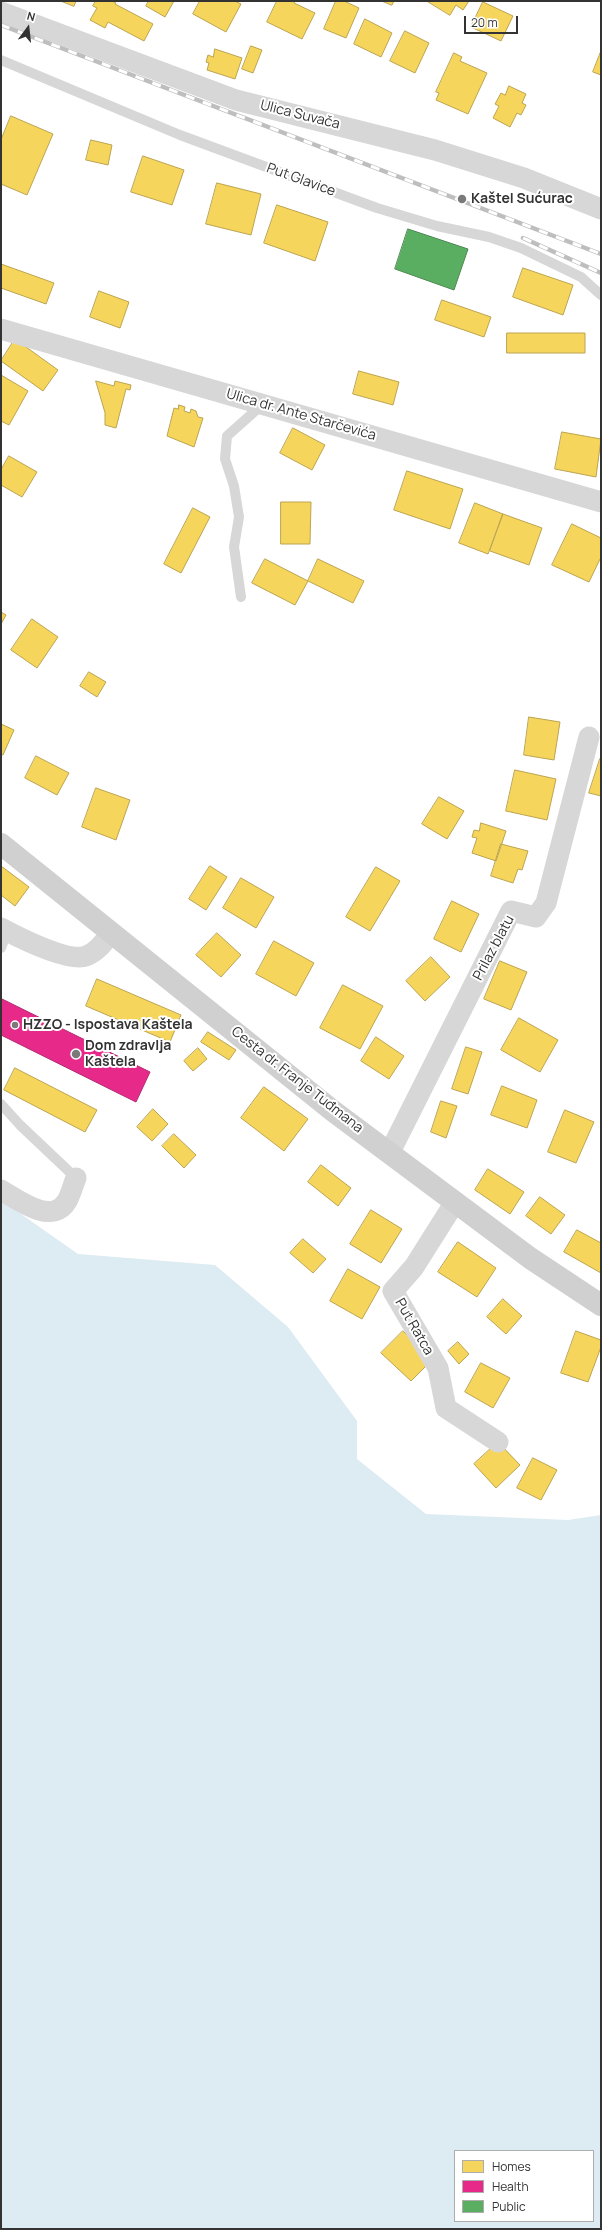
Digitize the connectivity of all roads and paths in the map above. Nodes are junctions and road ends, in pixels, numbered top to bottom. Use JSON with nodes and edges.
{"nodes":[{"id":1,"x":1,"y":12,"type":"edge"},
{"id":2,"x":1,"y":60,"type":"edge"},
{"id":3,"x":601,"y":209,"type":"edge"},
{"id":4,"x":601,"y":295,"type":"edge"},
{"id":5,"x":1,"y":329,"type":"edge"},
{"id":6,"x":263,"y":404,"type":"junction"},
{"id":7,"x":601,"y":502,"type":"edge"},
{"id":8,"x":241,"y":597,"type":"dead end"},
{"id":9,"x":588,"y":737,"type":"dead end"},
{"id":10,"x":1,"y":844,"type":"edge"},
{"id":11,"x":111,"y":933,"type":"junction"},
{"id":12,"x":3,"y":936,"type":"edge"},
{"id":13,"x":1,"y":1104,"type":"edge"},
{"id":14,"x":390,"y":1152,"type":"junction"},
{"id":15,"x":76,"y":1178,"type":"joint"},
{"id":16,"x":1,"y":1190,"type":"edge"},
{"id":17,"x":455,"y":1202,"type":"junction"},
{"id":18,"x":601,"y":1305,"type":"edge"},
{"id":19,"x":498,"y":1442,"type":"dead end"}],
"edges":[{"from":1,"to":3,"type":"street","name":"Ulica Suvača"},
{"from":2,"to":4,"type":"lane","name":"Put Glavice"},
{"from":5,"to":6,"type":"street","name":"Ulica dr. Ante Starčevića"},
{"from":6,"to":7,"type":"street","name":"Ulica dr. Ante Starčevića"},
{"from":6,"to":8,"type":"lane"},
{"from":9,"to":14,"type":"street","name":"Prilaz blatu"},
{"from":10,"to":11,"type":"main road","name":"Cesta dr. Franje Tuđmana"},
{"from":11,"to":12,"type":"street"},
{"from":11,"to":14,"type":"main road","name":"Cesta dr. Franje Tuđmana"},
{"from":13,"to":15,"type":"lane"},
{"from":14,"to":17,"type":"main road","name":"Cesta dr. Franje Tuđmana"},
{"from":15,"to":16,"type":"street"},
{"from":17,"to":18,"type":"main road","name":"Cesta dr. Franje Tuđmana"},
{"from":17,"to":19,"type":"street","name":"Put Ratca"}]}
